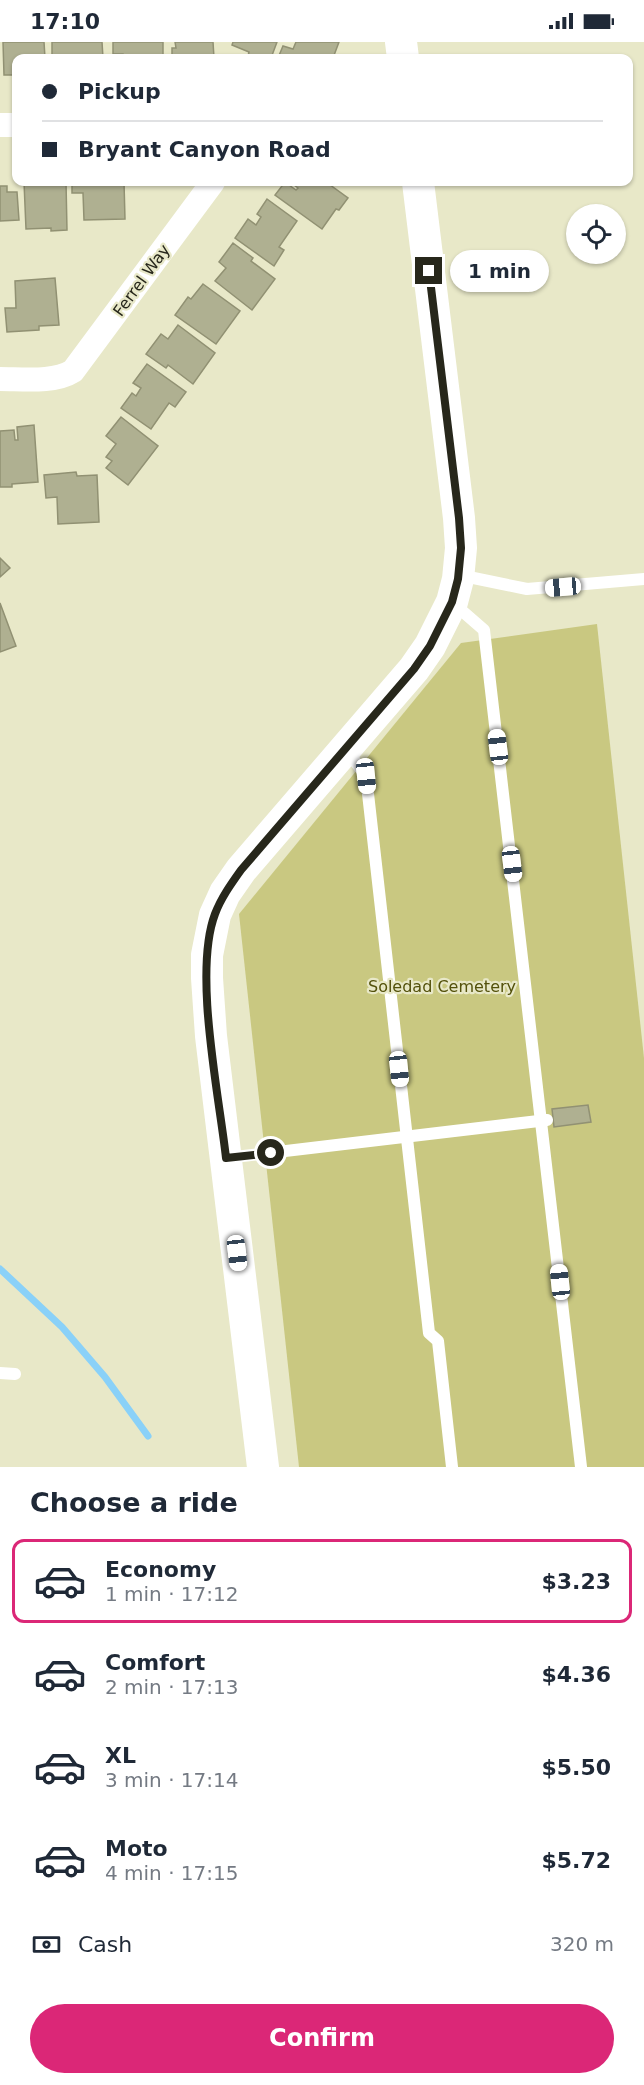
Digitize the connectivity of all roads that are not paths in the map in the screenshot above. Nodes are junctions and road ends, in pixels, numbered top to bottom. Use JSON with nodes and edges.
{"nodes":[{"id":1,"x":210,"y":186,"type":"edge"},
{"id":2,"x":418,"y":186,"type":"edge"},
{"id":3,"x":0,"y":379,"type":"edge"},
{"id":4,"x":644,"y":579,"type":"edge"},
{"id":5,"x":455,"y":588,"type":"junction"},
{"id":6,"x":345,"y":748,"type":"junction"},
{"id":7,"x":545,"y":1120,"type":"junction"},
{"id":8,"x":406,"y":1137,"type":"junction"},
{"id":9,"x":226,"y":1158,"type":"junction"},
{"id":10,"x":0,"y":1373,"type":"edge"},
{"id":11,"x":15,"y":1374,"type":"dead end"},
{"id":12,"x":263,"y":1467,"type":"edge"},
{"id":13,"x":452,"y":1467,"type":"edge"},
{"id":14,"x":581,"y":1467,"type":"edge"}],
"edges":[{"from":1,"to":3,"type":"street","name":"Ferrel Way"},
{"from":2,"to":5,"type":"street"},
{"from":4,"to":5,"type":"lane"},
{"from":5,"to":6,"type":"street"},
{"from":5,"to":7,"type":"lane"},
{"from":6,"to":8,"type":"lane"},
{"from":6,"to":9,"type":"street"},
{"from":7,"to":8,"type":"lane"},
{"from":7,"to":14,"type":"lane"},
{"from":8,"to":9,"type":"lane"},
{"from":8,"to":13,"type":"lane"},
{"from":9,"to":12,"type":"street"},
{"from":10,"to":11,"type":"lane"}]}
